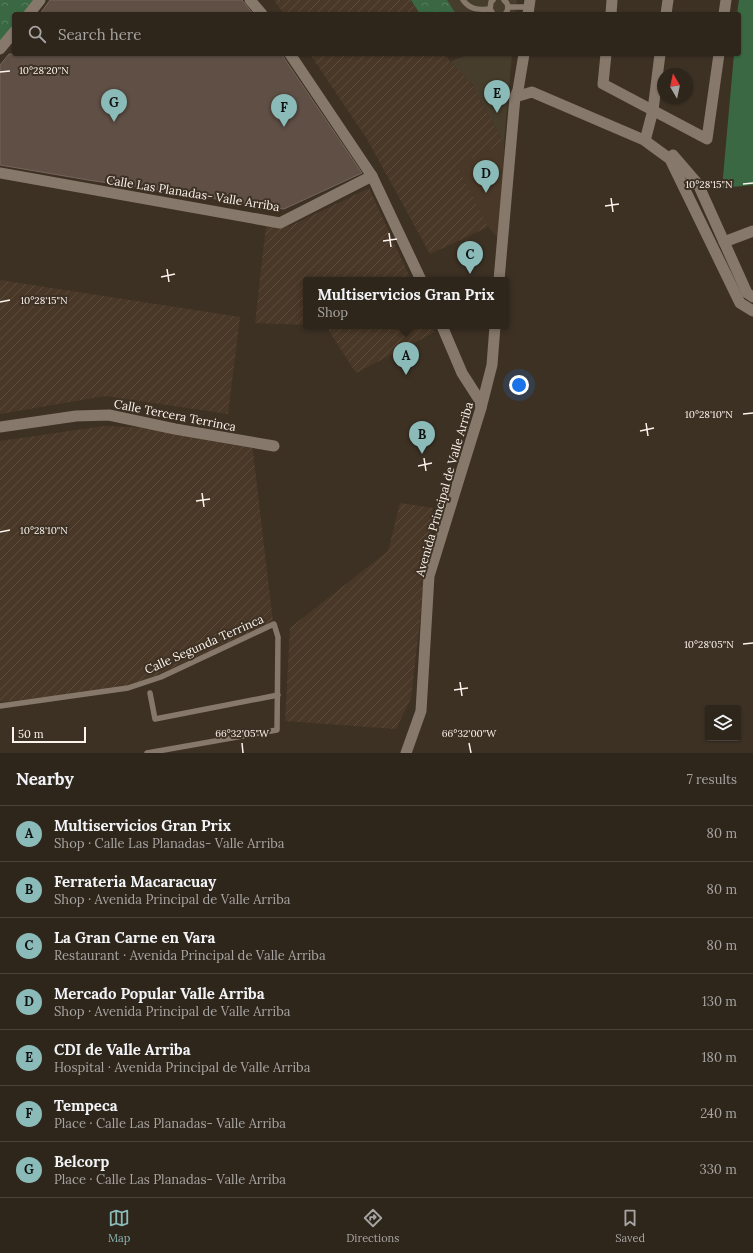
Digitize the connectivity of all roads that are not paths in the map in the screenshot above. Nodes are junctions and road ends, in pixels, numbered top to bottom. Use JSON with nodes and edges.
{"nodes":[{"id":1,"x":40,"y":0,"type":"edge"},
{"id":2,"x":250,"y":0,"type":"edge"},
{"id":3,"x":463,"y":0,"type":"edge"},
{"id":4,"x":493,"y":0,"type":"edge"},
{"id":5,"x":504,"y":0,"type":"edge"},
{"id":6,"x":612,"y":0,"type":"edge"},
{"id":7,"x":668,"y":0,"type":"edge"},
{"id":8,"x":726,"y":0,"type":"edge"},
{"id":9,"x":508,"y":7,"type":"junction"},
{"id":10,"x":529,"y":7,"type":"edge"},
{"id":11,"x":491,"y":11,"type":"edge"},
{"id":12,"x":31,"y":12,"type":"edge"},
{"id":13,"x":260,"y":12,"type":"edge"},
{"id":14,"x":506,"y":12,"type":"edge"},
{"id":15,"x":611,"y":12,"type":"edge"},
{"id":16,"x":666,"y":12,"type":"edge"},
{"id":17,"x":724,"y":12,"type":"edge"},
{"id":18,"x":12,"y":34,"type":"edge"},
{"id":19,"x":0,"y":49,"type":"edge"},
{"id":20,"x":291,"y":56,"type":"edge"},
{"id":21,"x":524,"y":56,"type":"edge"},
{"id":22,"x":606,"y":56,"type":"edge"},
{"id":23,"x":660,"y":56,"type":"edge"},
{"id":24,"x":719,"y":56,"type":"edge"},
{"id":25,"x":516,"y":93,"type":"junction"},
{"id":26,"x":653,"y":110,"type":"junction"},
{"id":27,"x":646,"y":137,"type":"junction"},
{"id":28,"x":0,"y":173,"type":"edge"},
{"id":29,"x":372,"y":176,"type":"junction"},
{"id":30,"x":753,"y":231,"type":"edge"},
{"id":31,"x":724,"y":242,"type":"junction"},
{"id":32,"x":420,"y":277,"type":"edge"},
{"id":33,"x":499,"y":277,"type":"edge"},
{"id":34,"x":753,"y":297,"type":"edge"},
{"id":35,"x":753,"y":312,"type":"edge"},
{"id":36,"x":443,"y":329,"type":"edge"},
{"id":37,"x":495,"y":329,"type":"edge"},
{"id":38,"x":481,"y":408,"type":"junction"},
{"id":39,"x":0,"y":427,"type":"edge"},
{"id":40,"x":274,"y":446,"type":"dead end"},
{"id":41,"x":150,"y":693,"type":"dead end"},
{"id":42,"x":278,"y":695,"type":"junction"},
{"id":43,"x":0,"y":706,"type":"edge"},
{"id":44,"x":147,"y":753,"type":"edge"},
{"id":45,"x":406,"y":753,"type":"edge"}],
"edges":[{"from":1,"to":12,"type":"street"},
{"from":2,"to":13,"type":"street"},
{"from":3,"to":11,"type":"lane"},
{"from":4,"to":11,"type":"lane"},
{"from":5,"to":9,"type":"lane"},
{"from":6,"to":15,"type":"street"},
{"from":7,"to":16,"type":"street"},
{"from":8,"to":17,"type":"street"},
{"from":9,"to":10,"type":"lane"},
{"from":9,"to":14,"type":"lane"},
{"from":18,"to":19,"type":"street"},
{"from":20,"to":29,"type":"street"},
{"from":21,"to":25,"type":"street"},
{"from":22,"to":26,"type":"street"},
{"from":23,"to":26,"type":"street"},
{"from":24,"to":26,"type":"street"},
{"from":25,"to":27,"type":"street"},
{"from":25,"to":33,"type":"street"},
{"from":25,"to":35,"type":"street"},
{"from":26,"to":27,"type":"street"},
{"from":27,"to":31,"type":"street"},
{"from":28,"to":29,"type":"street","name":"Calle Las Planadas- Valle Arriba"},
{"from":29,"to":32,"type":"street"},
{"from":30,"to":31,"type":"street"},
{"from":31,"to":34,"type":"street"},
{"from":36,"to":38,"type":"street"},
{"from":37,"to":38,"type":"street","name":"Avenida Principal de Valle Arriba"},
{"from":38,"to":45,"type":"street","name":"Avenida Principal de Valle Arriba"},
{"from":39,"to":40,"type":"street","name":"Calle Tercera Terrinca"},
{"from":41,"to":42,"type":"lane"},
{"from":42,"to":43,"type":"lane","name":"Calle Segunda Terrinca"},
{"from":42,"to":44,"type":"lane"}]}
